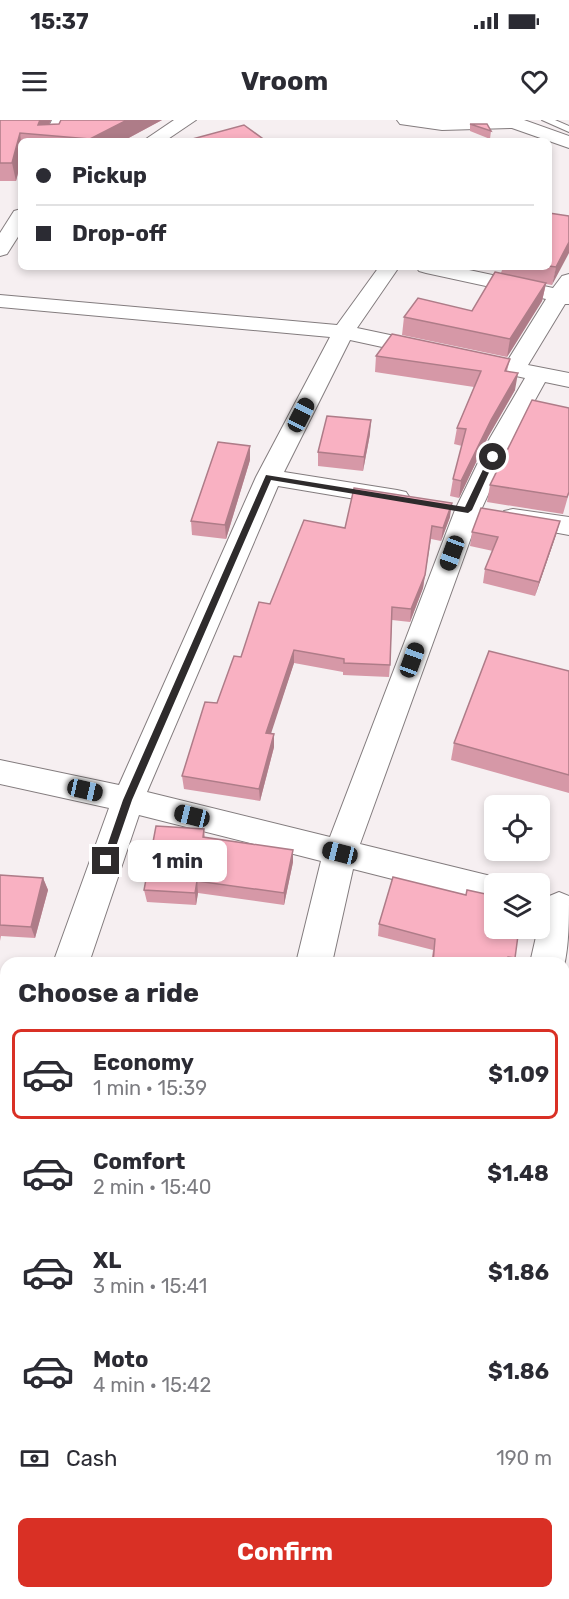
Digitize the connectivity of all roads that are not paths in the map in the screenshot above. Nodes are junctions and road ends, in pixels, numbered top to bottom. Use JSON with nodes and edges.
{"nodes":[{"id":1,"x":60,"y":120,"type":"edge"},
{"id":2,"x":187,"y":120,"type":"edge"},
{"id":3,"x":406,"y":120,"type":"edge"},
{"id":4,"x":547,"y":120,"type":"edge"},
{"id":5,"x":569,"y":129,"type":"edge"},
{"id":6,"x":52,"y":138,"type":"edge"},
{"id":7,"x":157,"y":138,"type":"edge"},
{"id":8,"x":569,"y":143,"type":"edge"},
{"id":9,"x":18,"y":220,"type":"edge"},
{"id":10,"x":0,"y":250,"type":"edge"},
{"id":11,"x":387,"y":270,"type":"edge"},
{"id":12,"x":444,"y":270,"type":"edge"},
{"id":13,"x":566,"y":291,"type":"edge"},
{"id":14,"x":0,"y":301,"type":"edge"},
{"id":15,"x":343,"y":332,"type":"junction"},
{"id":16,"x":515,"y":368,"type":"junction"},
{"id":17,"x":539,"y":373,"type":"junction"},
{"id":18,"x":569,"y":380,"type":"edge"},
{"id":19,"x":269,"y":477,"type":"junction"},
{"id":20,"x":444,"y":506,"type":"junction"},
{"id":21,"x":569,"y":526,"type":"edge"},
{"id":22,"x":0,"y":772,"type":"edge"},
{"id":23,"x":128,"y":800,"type":"junction"},
{"id":24,"x":340,"y":853,"type":"junction"},
{"id":25,"x":484,"y":888,"type":"edge"},
{"id":26,"x":556,"y":906,"type":"edge"},
{"id":27,"x":73,"y":957,"type":"edge"},
{"id":28,"x":315,"y":957,"type":"edge"},
{"id":29,"x":549,"y":957,"type":"edge"}],
"edges":[{"from":1,"to":6,"type":"street"},
{"from":2,"to":7,"type":"street"},
{"from":3,"to":8,"type":"street"},
{"from":4,"to":5,"type":"lane"},
{"from":9,"to":10,"type":"street"},
{"from":11,"to":15,"type":"street"},
{"from":12,"to":13,"type":"street"},
{"from":13,"to":16,"type":"street"},
{"from":14,"to":15,"type":"street"},
{"from":15,"to":16,"type":"street"},
{"from":15,"to":19,"type":"street"},
{"from":16,"to":17,"type":"street"},
{"from":17,"to":18,"type":"street"},
{"from":17,"to":20,"type":"street"},
{"from":19,"to":20,"type":"street"},
{"from":19,"to":23,"type":"street"},
{"from":20,"to":21,"type":"street"},
{"from":20,"to":24,"type":"street"},
{"from":22,"to":23,"type":"street"},
{"from":23,"to":24,"type":"street"},
{"from":23,"to":27,"type":"street"},
{"from":24,"to":25,"type":"street"},
{"from":24,"to":28,"type":"street"},
{"from":26,"to":29,"type":"street"}]}
